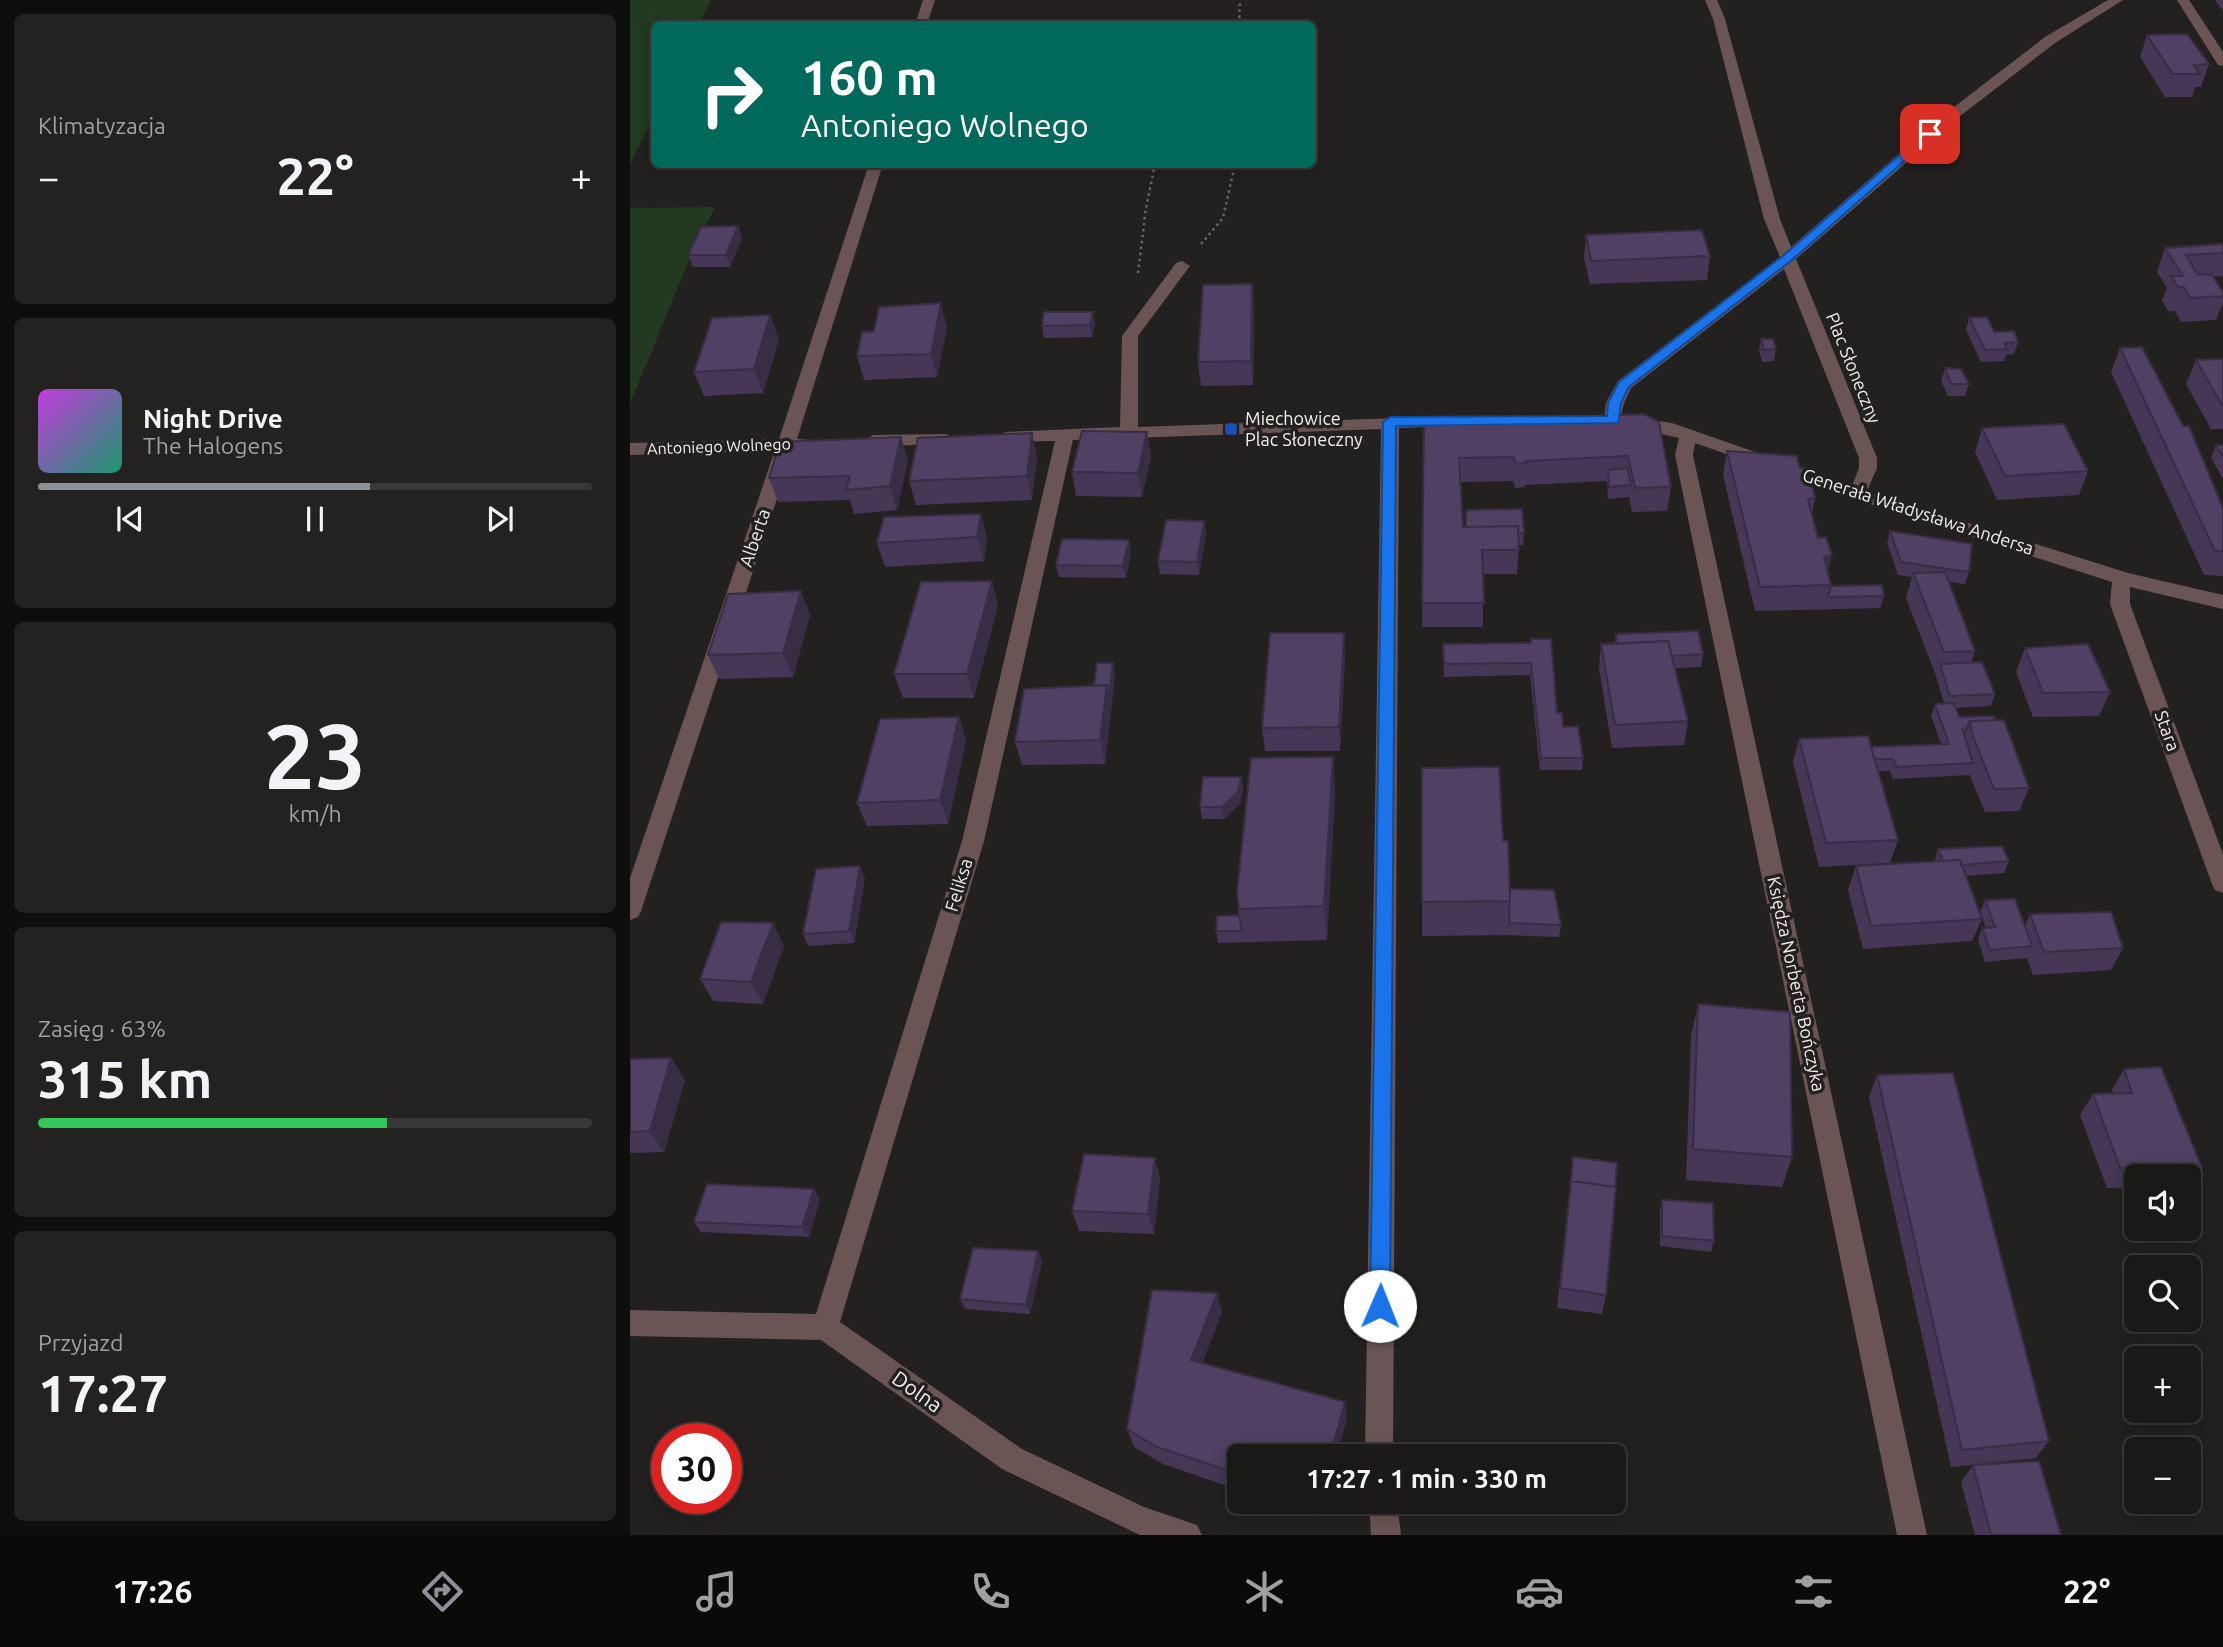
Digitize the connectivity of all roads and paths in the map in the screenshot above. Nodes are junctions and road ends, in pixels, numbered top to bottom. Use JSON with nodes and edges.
{"nodes":[{"id":1,"x":929,"y":0,"type":"edge"},
{"id":2,"x":1240,"y":0,"type":"edge"},
{"id":3,"x":1711,"y":0,"type":"edge"},
{"id":4,"x":2116,"y":0,"type":"edge"},
{"id":5,"x":2183,"y":0,"type":"edge"},
{"id":6,"x":922,"y":21,"type":"edge"},
{"id":7,"x":1239,"y":21,"type":"edge"},
{"id":8,"x":2223,"y":62,"type":"edge"},
{"id":9,"x":875,"y":168,"type":"edge"},
{"id":10,"x":1154,"y":168,"type":"edge"},
{"id":11,"x":1234,"y":168,"type":"edge"},
{"id":12,"x":1788,"y":258,"type":"junction"},
{"id":13,"x":1182,"y":266,"type":"joint"},
{"id":14,"x":1130,"y":336,"type":"junction"},
{"id":15,"x":1474,"y":421,"type":"edge"},
{"id":16,"x":1390,"y":422,"type":"junction"},
{"id":17,"x":1129,"y":431,"type":"junction"},
{"id":18,"x":1065,"y":435,"type":"junction"},
{"id":19,"x":1692,"y":436,"type":"junction"},
{"id":20,"x":995,"y":437,"type":"edge"},
{"id":21,"x":967,"y":438,"type":"edge"},
{"id":22,"x":856,"y":442,"type":"edge"},
{"id":23,"x":828,"y":443,"type":"edge"},
{"id":24,"x":786,"y":445,"type":"junction"},
{"id":25,"x":630,"y":449,"type":"edge"},
{"id":26,"x":1857,"y":494,"type":"junction"},
{"id":27,"x":2125,"y":579,"type":"junction"},
{"id":28,"x":2223,"y":602,"type":"edge"},
{"id":29,"x":2223,"y":884,"type":"edge"},
{"id":30,"x":630,"y":911,"type":"edge"},
{"id":31,"x":630,"y":1323,"type":"edge"},
{"id":32,"x":825,"y":1327,"type":"junction"},
{"id":33,"x":1379,"y":1444,"type":"edge"},
{"id":34,"x":1384,"y":1514,"type":"edge"},
{"id":35,"x":1187,"y":1535,"type":"edge"},
{"id":36,"x":1386,"y":1535,"type":"edge"},
{"id":37,"x":1912,"y":1535,"type":"edge"}],
"edges":[{"from":1,"to":6,"type":"street"},
{"from":2,"to":7,"type":"path"},
{"from":3,"to":12,"type":"street","name":"Plac Słoneczny"},
{"from":4,"to":12,"type":"street"},
{"from":5,"to":8,"type":"street"},
{"from":9,"to":24,"type":"street","name":"Alberta"},
{"from":10,"to":14,"type":"path"},
{"from":11,"to":13,"type":"path"},
{"from":12,"to":19,"type":"street","name":"Generała Władysława Andersa"},
{"from":12,"to":26,"type":"street","name":"Plac Słoneczny"},
{"from":13,"to":14,"type":"street"},
{"from":14,"to":17,"type":"street"},
{"from":15,"to":16,"type":"street"},
{"from":16,"to":17,"type":"street"},
{"from":16,"to":33,"type":"street"},
{"from":17,"to":18,"type":"street"},
{"from":18,"to":20,"type":"street"},
{"from":18,"to":32,"type":"street","name":"Feliksa"},
{"from":19,"to":26,"type":"street","name":"Generała Władysława Andersa"},
{"from":19,"to":37,"type":"street","name":"Księdza Norberta Bończyka"},
{"from":21,"to":22,"type":"street"},
{"from":23,"to":24,"type":"street","name":"Antoniego Wolnego"},
{"from":24,"to":25,"type":"street","name":"Antoniego Wolnego"},
{"from":24,"to":30,"type":"street","name":"Alberta"},
{"from":26,"to":27,"type":"street","name":"Generała Władysława Andersa"},
{"from":27,"to":28,"type":"street","name":"Generała Władysława Andersa"},
{"from":27,"to":29,"type":"street","name":"Stara"},
{"from":31,"to":32,"type":"street"},
{"from":32,"to":35,"type":"street","name":"Dolna"},
{"from":34,"to":36,"type":"street"}]}
